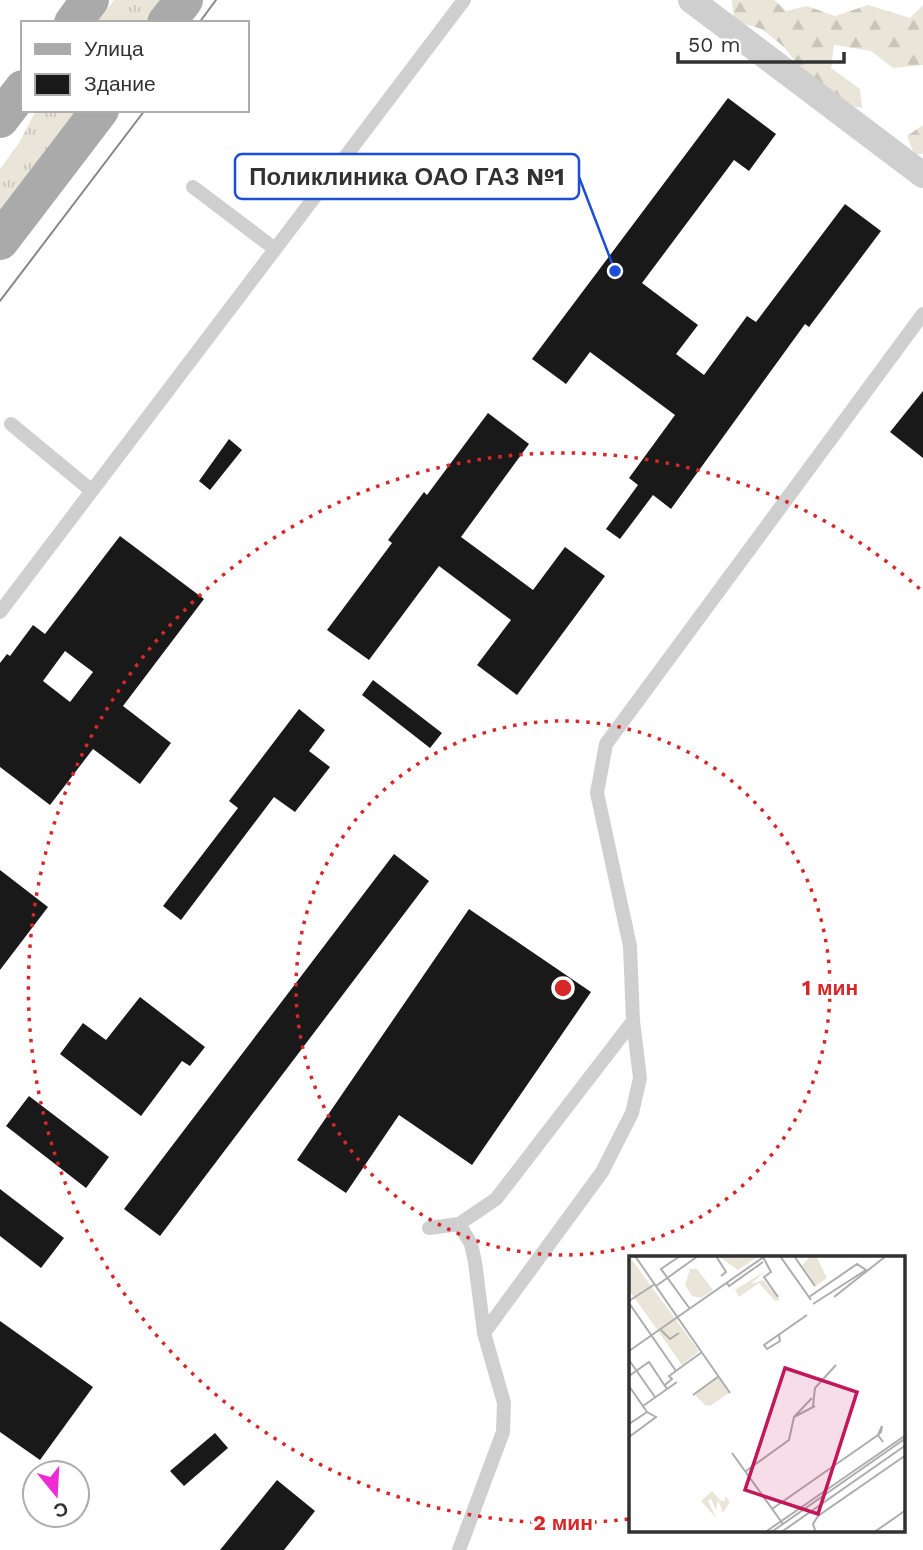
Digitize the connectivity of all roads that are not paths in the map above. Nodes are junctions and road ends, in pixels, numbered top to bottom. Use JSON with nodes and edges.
{"nodes":[{"id":1,"x":90,"y":0,"type":"edge"},
{"id":2,"x":184,"y":0,"type":"edge"},
{"id":3,"x":464,"y":0,"type":"edge"},
{"id":4,"x":691,"y":0,"type":"edge"},
{"id":5,"x":74,"y":21,"type":"edge"},
{"id":6,"x":168,"y":21,"type":"edge"},
{"id":7,"x":21,"y":92,"type":"edge"},
{"id":8,"x":98,"y":112,"type":"edge"},
{"id":9,"x":0,"y":119,"type":"edge"},
{"id":10,"x":923,"y":175,"type":"edge"},
{"id":11,"x":193,"y":187,"type":"dead end"},
{"id":12,"x":0,"y":241,"type":"edge"},
{"id":13,"x":275,"y":249,"type":"junction"},
{"id":14,"x":923,"y":314,"type":"edge"},
{"id":15,"x":11,"y":424,"type":"dead end"},
{"id":16,"x":92,"y":491,"type":"junction"},
{"id":17,"x":0,"y":612,"type":"edge"},
{"id":18,"x":633,"y":1021,"type":"junction"},
{"id":19,"x":460,"y":1224,"type":"junction"},
{"id":20,"x":429,"y":1228,"type":"dead end"},
{"id":21,"x":484,"y":1333,"type":"junction"},
{"id":22,"x":459,"y":1550,"type":"edge"}],
"edges":[{"from":1,"to":5,"type":"main road"},
{"from":2,"to":6,"type":"main road"},
{"from":3,"to":13,"type":"lane"},
{"from":4,"to":10,"type":"street"},
{"from":7,"to":9,"type":"main road"},
{"from":8,"to":12,"type":"main road"},
{"from":11,"to":13,"type":"lane"},
{"from":13,"to":16,"type":"lane"},
{"from":14,"to":18,"type":"lane"},
{"from":15,"to":16,"type":"lane"},
{"from":16,"to":17,"type":"lane"},
{"from":18,"to":19,"type":"lane"},
{"from":18,"to":21,"type":"lane"},
{"from":19,"to":20,"type":"lane"},
{"from":19,"to":21,"type":"lane"},
{"from":21,"to":22,"type":"lane"}]}
